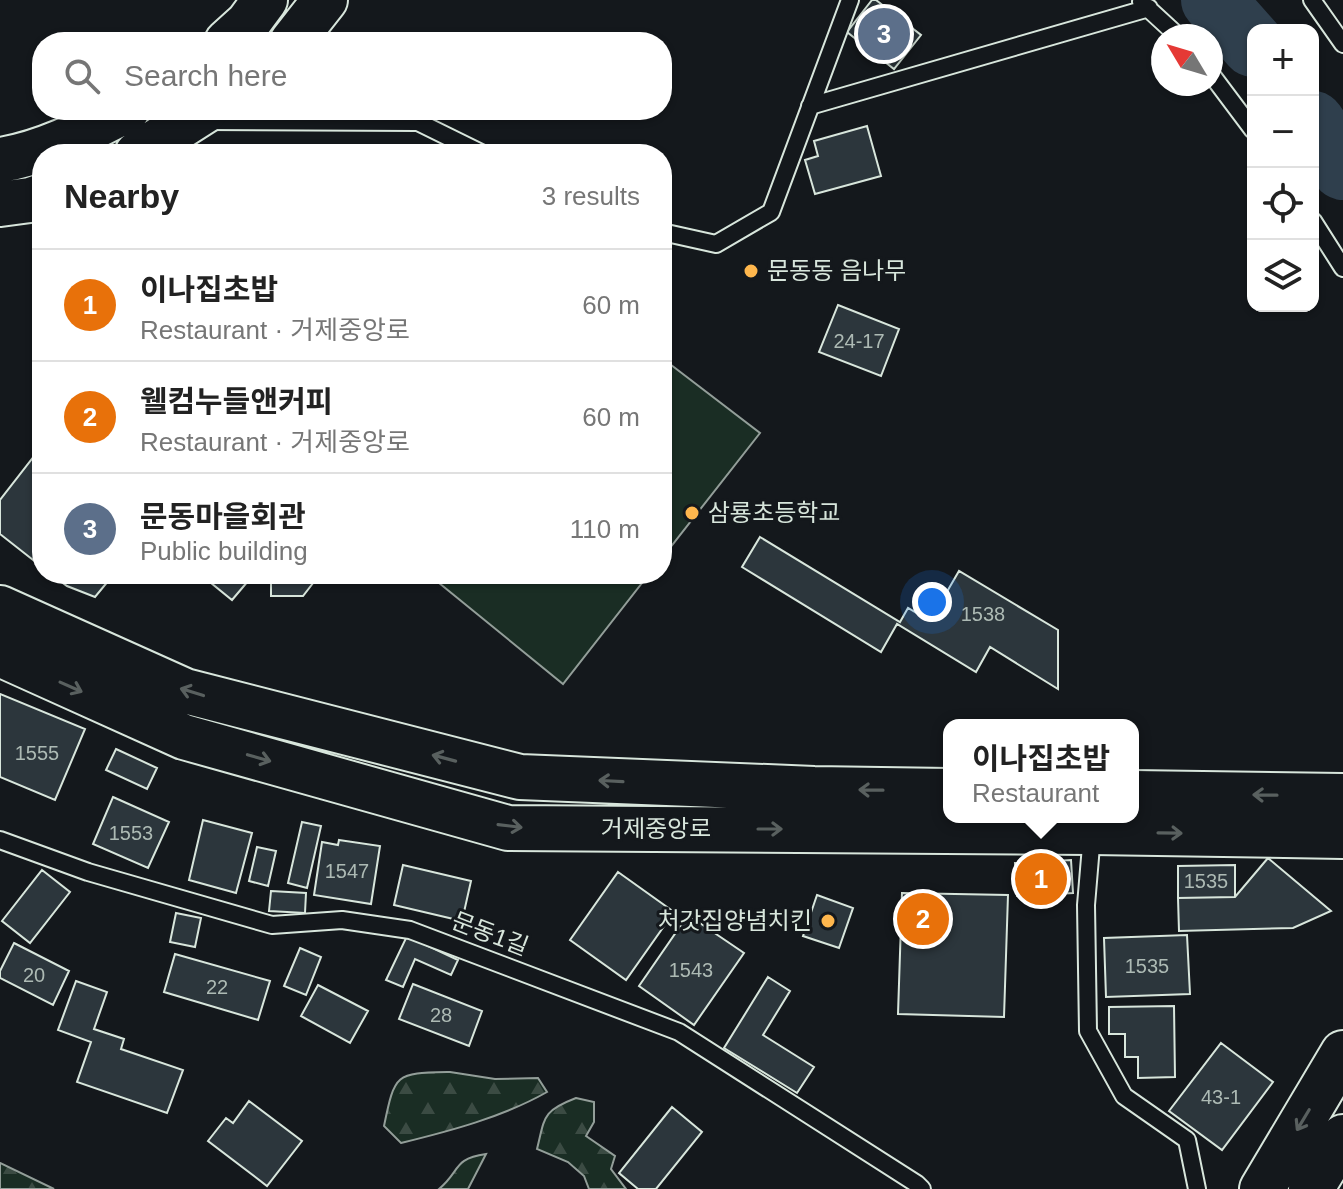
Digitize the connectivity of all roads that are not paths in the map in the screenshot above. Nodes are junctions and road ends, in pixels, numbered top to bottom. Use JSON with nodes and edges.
{"nodes":[{"id":1,"x":265,"y":0,"type":"edge"},
{"id":2,"x":325,"y":0,"type":"edge"},
{"id":3,"x":850,"y":0,"type":"edge"},
{"id":4,"x":1312,"y":0,"type":"edge"},
{"id":5,"x":1143,"y":4,"type":"edge"},
{"id":6,"x":1165,"y":24,"type":"edge"},
{"id":7,"x":238,"y":32,"type":"edge"},
{"id":8,"x":300,"y":32,"type":"edge"},
{"id":9,"x":1343,"y":44,"type":"edge"},
{"id":10,"x":1223,"y":90,"type":"edge"},
{"id":11,"x":810,"y":106,"type":"junction"},
{"id":12,"x":107,"y":120,"type":"edge"},
{"id":13,"x":190,"y":120,"type":"edge"},
{"id":14,"x":355,"y":120,"type":"edge"},
{"id":15,"x":1247,"y":122,"type":"edge"},
{"id":16,"x":54,"y":144,"type":"edge"},
{"id":17,"x":153,"y":144,"type":"edge"},
{"id":18,"x":463,"y":144,"type":"edge"},
{"id":19,"x":32,"y":153,"type":"edge"},
{"id":20,"x":0,"y":160,"type":"edge"},
{"id":21,"x":32,"y":199,"type":"edge"},
{"id":22,"x":0,"y":204,"type":"edge"},
{"id":23,"x":1319,"y":230,"type":"edge"},
{"id":24,"x":672,"y":234,"type":"edge"},
{"id":25,"x":1343,"y":268,"type":"edge"},
{"id":26,"x":0,"y":608,"type":"edge"},
{"id":27,"x":0,"y":654,"type":"edge"},
{"id":28,"x":943,"y":791,"type":"edge"},
{"id":29,"x":1139,"y":793,"type":"edge"},
{"id":30,"x":1343,"y":796,"type":"edge"},
{"id":31,"x":1092,"y":832,"type":"junction"},
{"id":32,"x":1245,"y":834,"type":"junction"},
{"id":33,"x":1343,"y":836,"type":"edge"},
{"id":34,"x":0,"y":840,"type":"edge"},
{"id":35,"x":1343,"y":858,"type":"edge"},
{"id":36,"x":1343,"y":1053,"type":"edge"},
{"id":37,"x":1343,"y":1137,"type":"edge"},
{"id":38,"x":922,"y":1189,"type":"edge"},
{"id":39,"x":1197,"y":1189,"type":"edge"},
{"id":40,"x":1262,"y":1189,"type":"edge"},
{"id":41,"x":1311,"y":1189,"type":"edge"}],
"edges":[{"from":1,"to":7,"type":"main road"},
{"from":2,"to":8,"type":"main road"},
{"from":3,"to":11,"type":"lane"},
{"from":4,"to":9,"type":"lane"},
{"from":5,"to":6,"type":"lane"},
{"from":5,"to":11,"type":"lane"},
{"from":10,"to":15,"type":"lane"},
{"from":11,"to":24,"type":"lane"},
{"from":12,"to":16,"type":"main road"},
{"from":13,"to":17,"type":"main road"},
{"from":14,"to":18,"type":"lane"},
{"from":19,"to":20,"type":"main road"},
{"from":21,"to":22,"type":"main road"},
{"from":23,"to":25,"type":"lane"},
{"from":28,"to":26,"type":"main road","name":"거제중앙로","one_way":true},
{"from":27,"to":31,"type":"main road","name":"거제중앙로","one_way":true},
{"from":30,"to":29,"type":"main road","one_way":true},
{"from":31,"to":32,"type":"main road","name":"거제중앙로","one_way":true},
{"from":31,"to":39,"type":"lane"},
{"from":32,"to":33,"type":"main road","name":"거제중앙로"},
{"from":32,"to":35,"type":"main road"},
{"from":34,"to":38,"type":"lane","name":"문동1길"},
{"from":36,"to":40,"type":"main road","one_way":true},
{"from":37,"to":41,"type":"main road"}]}
